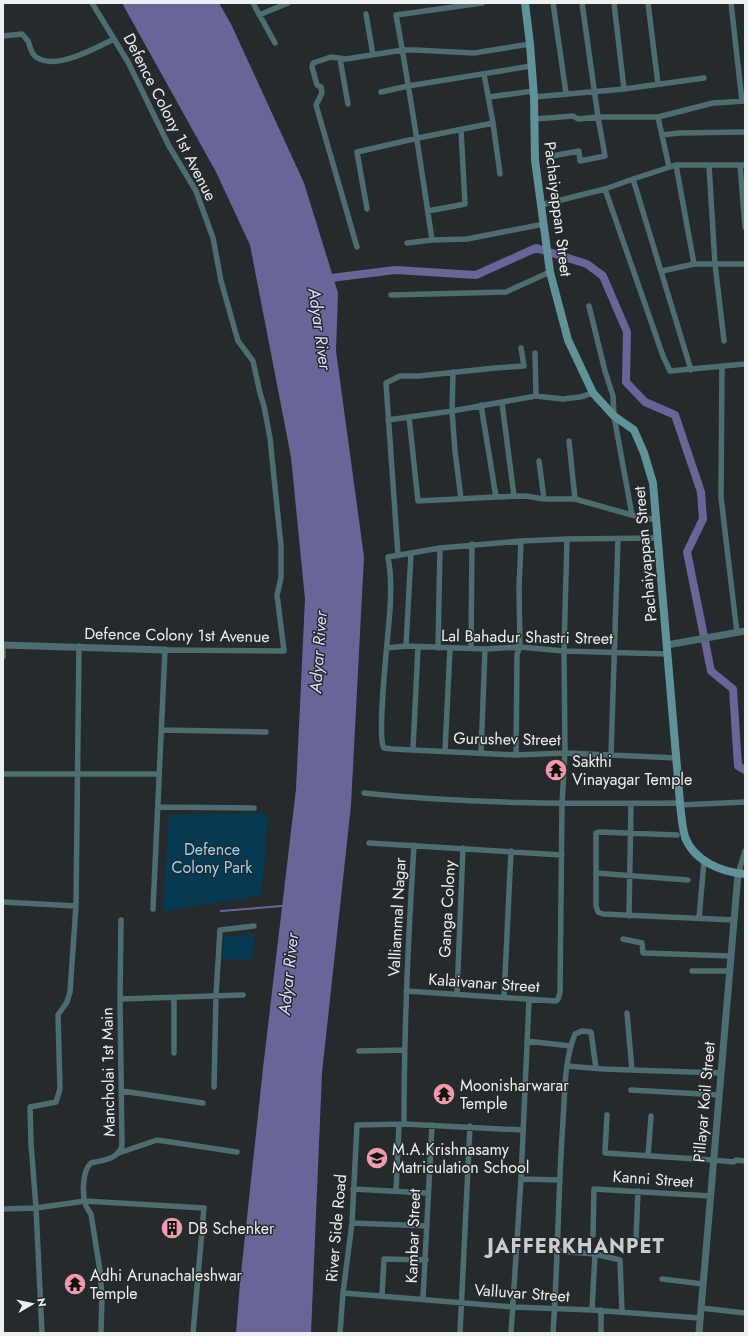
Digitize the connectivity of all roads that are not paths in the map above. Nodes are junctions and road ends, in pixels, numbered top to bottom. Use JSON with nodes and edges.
{"nodes":[{"id":1,"x":92,"y":3,"type":"edge"},
{"id":2,"x":253,"y":3,"type":"edge"},
{"id":3,"x":288,"y":3,"type":"edge"},
{"id":4,"x":482,"y":3,"type":"edge"},
{"id":5,"x":525,"y":3,"type":"edge"},
{"id":6,"x":553,"y":3,"type":"edge"},
{"id":7,"x":582,"y":3,"type":"edge"},
{"id":8,"x":614,"y":3,"type":"edge"},
{"id":9,"x":648,"y":3,"type":"edge"},
{"id":10,"x":731,"y":3,"type":"edge"},
{"id":11,"x":366,"y":14,"type":"dead end"},
{"id":12,"x":259,"y":15,"type":"junction"},
{"id":13,"x":3,"y":36,"type":"edge"},
{"id":14,"x":114,"y":39,"type":"junction"},
{"id":15,"x":275,"y":43,"type":"dead end"},
{"id":16,"x":530,"y":44,"type":"junction"},
{"id":17,"x":403,"y":50,"type":"junction"},
{"id":18,"x":373,"y":55,"type":"junction"},
{"id":19,"x":340,"y":59,"type":"junction"},
{"id":20,"x":531,"y":66,"type":"junction"},
{"id":21,"x":484,"y":74,"type":"junction"},
{"id":22,"x":704,"y":78,"type":"dead end"},
{"id":23,"x":658,"y":84,"type":"junction"},
{"id":24,"x":408,"y":86,"type":"junction"},
{"id":25,"x":624,"y":88,"type":"junction"},
{"id":26,"x":381,"y":92,"type":"dead end"},
{"id":27,"x":594,"y":92,"type":"junction"},
{"id":28,"x":534,"y":94,"type":"junction"},
{"id":29,"x":566,"y":94,"type":"junction"},
{"id":30,"x":489,"y":97,"type":"junction"},
{"id":31,"x":744,"y":101,"type":"edge"},
{"id":32,"x":348,"y":104,"type":"dead end"},
{"id":33,"x":598,"y":117,"type":"junction"},
{"id":34,"x":658,"y":117,"type":"junction"},
{"id":35,"x":535,"y":119,"type":"junction"},
{"id":36,"x":493,"y":123,"type":"junction"},
{"id":37,"x":461,"y":130,"type":"junction"},
{"id":38,"x":745,"y":132,"type":"edge"},
{"id":39,"x":662,"y":135,"type":"junction"},
{"id":40,"x":418,"y":138,"type":"junction"},
{"id":41,"x":552,"y":156,"type":"dead end"},
{"id":42,"x":676,"y":165,"type":"junction"},
{"id":43,"x":709,"y":165,"type":"junction"},
{"id":44,"x":742,"y":165,"type":"edge"},
{"id":45,"x":669,"y":167,"type":"junction"},
{"id":46,"x":500,"y":174,"type":"dead end"},
{"id":47,"x":633,"y":178,"type":"junction"},
{"id":48,"x":605,"y":189,"type":"junction"},
{"id":49,"x":541,"y":205,"type":"junction"},
{"id":50,"x":367,"y":209,"type":"dead end"},
{"id":51,"x":428,"y":211,"type":"junction"},
{"id":52,"x":544,"y":227,"type":"junction"},
{"id":53,"x":745,"y":227,"type":"edge"},
{"id":54,"x":432,"y":240,"type":"junction"},
{"id":55,"x":407,"y":243,"type":"dead end"},
{"id":56,"x":357,"y":247,"type":"dead end"},
{"id":57,"x":694,"y":264,"type":"junction"},
{"id":58,"x":716,"y":264,"type":"junction"},
{"id":59,"x":745,"y":264,"type":"edge"},
{"id":60,"x":550,"y":270,"type":"junction"},
{"id":61,"x":662,"y":271,"type":"junction"},
{"id":62,"x":391,"y":295,"type":"dead end"},
{"id":63,"x":589,"y":306,"type":"dead end"},
{"id":64,"x":724,"y":341,"type":"dead end"},
{"id":65,"x":521,"y":348,"type":"dead end"},
{"id":66,"x":535,"y":353,"type":"dead end"},
{"id":67,"x":745,"y":364,"type":"edge"},
{"id":68,"x":722,"y":366,"type":"junction"},
{"id":69,"x":691,"y":370,"type":"junction"},
{"id":70,"x":453,"y":372,"type":"junction"},
{"id":71,"x":593,"y":393,"type":"junction"},
{"id":72,"x":536,"y":396,"type":"junction"},
{"id":73,"x":502,"y":403,"type":"junction"},
{"id":74,"x":481,"y":405,"type":"junction"},
{"id":75,"x":452,"y":411,"type":"junction"},
{"id":76,"x":614,"y":416,"type":"junction"},
{"id":77,"x":408,"y":417,"type":"junction"},
{"id":78,"x":388,"y":420,"type":"junction"},
{"id":79,"x":569,"y":441,"type":"dead end"},
{"id":80,"x":539,"y":461,"type":"dead end"},
{"id":81,"x":496,"y":496,"type":"junction"},
{"id":82,"x":514,"y":496,"type":"junction"},
{"id":83,"x":461,"y":499,"type":"junction"},
{"id":84,"x":544,"y":499,"type":"junction"},
{"id":85,"x":574,"y":499,"type":"junction"},
{"id":86,"x":632,"y":515,"type":"junction"},
{"id":87,"x":656,"y":520,"type":"junction"},
{"id":88,"x":658,"y":538,"type":"junction"},
{"id":89,"x":567,"y":539,"type":"junction"},
{"id":90,"x":618,"y":539,"type":"junction"},
{"id":91,"x":521,"y":541,"type":"junction"},
{"id":92,"x":472,"y":544,"type":"junction"},
{"id":93,"x":440,"y":548,"type":"junction"},
{"id":94,"x":411,"y":553,"type":"junction"},
{"id":95,"x":398,"y":555,"type":"junction"},
{"id":96,"x":745,"y":631,"type":"edge"},
{"id":97,"x":737,"y":633,"type":"junction"},
{"id":98,"x":3,"y":645,"type":"edge"},
{"id":99,"x":667,"y":645,"type":"junction"},
{"id":100,"x":79,"y":646,"type":"junction"},
{"id":101,"x":406,"y":646,"type":"junction"},
{"id":102,"x":418,"y":647,"type":"junction"},
{"id":103,"x":520,"y":647,"type":"junction"},
{"id":104,"x":387,"y":648,"type":"junction"},
{"id":105,"x":438,"y":648,"type":"junction"},
{"id":106,"x":450,"y":648,"type":"junction"},
{"id":107,"x":471,"y":648,"type":"junction"},
{"id":108,"x":485,"y":649,"type":"junction"},
{"id":109,"x":165,"y":650,"type":"junction"},
{"id":110,"x":564,"y":651,"type":"junction"},
{"id":111,"x":614,"y":652,"type":"junction"},
{"id":112,"x":667,"y":654,"type":"junction"},
{"id":113,"x":3,"y":657,"type":"edge"},
{"id":114,"x":162,"y":730,"type":"junction"},
{"id":115,"x":266,"y":732,"type":"dead end"},
{"id":116,"x":413,"y":749,"type":"junction"},
{"id":117,"x":446,"y":751,"type":"junction"},
{"id":118,"x":481,"y":753,"type":"junction"},
{"id":119,"x":565,"y":753,"type":"junction"},
{"id":120,"x":516,"y":755,"type":"junction"},
{"id":121,"x":612,"y":755,"type":"junction"},
{"id":122,"x":677,"y":758,"type":"junction"},
{"id":123,"x":3,"y":774,"type":"edge"},
{"id":124,"x":159,"y":774,"type":"junction"},
{"id":125,"x":78,"y":775,"type":"junction"},
{"id":126,"x":364,"y":793,"type":"dead end"},
{"id":127,"x":745,"y":802,"type":"edge"},
{"id":128,"x":562,"y":804,"type":"junction"},
{"id":129,"x":631,"y":804,"type":"junction"},
{"id":130,"x":680,"y":804,"type":"junction"},
{"id":131,"x":158,"y":807,"type":"junction"},
{"id":132,"x":254,"y":808,"type":"dead end"},
{"id":133,"x":631,"y":833,"type":"junction"},
{"id":134,"x":677,"y":835,"type":"dead end"},
{"id":135,"x":369,"y":843,"type":"dead end"},
{"id":136,"x":414,"y":845,"type":"junction"},
{"id":137,"x":463,"y":848,"type":"junction"},
{"id":138,"x":511,"y":851,"type":"junction"},
{"id":139,"x":745,"y":851,"type":"edge"},
{"id":140,"x":562,"y":854,"type":"junction"},
{"id":141,"x":704,"y":861,"type":"junction"},
{"id":142,"x":596,"y":873,"type":"junction"},
{"id":143,"x":742,"y":874,"type":"edge"},
{"id":144,"x":630,"y":876,"type":"junction"},
{"id":145,"x":688,"y":880,"type":"dead end"},
{"id":146,"x":3,"y":902,"type":"edge"},
{"id":147,"x":76,"y":906,"type":"junction"},
{"id":148,"x":152,"y":909,"type":"dead end"},
{"id":149,"x":629,"y":916,"type":"junction"},
{"id":150,"x":699,"y":918,"type":"junction"},
{"id":151,"x":121,"y":920,"type":"dead end"},
{"id":152,"x":734,"y":920,"type":"junction"},
{"id":153,"x":254,"y":926,"type":"dead end"},
{"id":154,"x":623,"y":938,"type":"dead end"},
{"id":155,"x":731,"y":956,"type":"junction"},
{"id":156,"x":692,"y":971,"type":"dead end"},
{"id":157,"x":730,"y":971,"type":"junction"},
{"id":158,"x":406,"y":991,"type":"junction"},
{"id":159,"x":457,"y":994,"type":"junction"},
{"id":160,"x":243,"y":995,"type":"dead end"},
{"id":161,"x":216,"y":996,"type":"junction"},
{"id":162,"x":504,"y":997,"type":"junction"},
{"id":163,"x":174,"y":998,"type":"junction"},
{"id":164,"x":120,"y":999,"type":"junction"},
{"id":165,"x":529,"y":1000,"type":"junction"},
{"id":166,"x":627,"y":1013,"type":"dead end"},
{"id":167,"x":527,"y":1041,"type":"junction"},
{"id":168,"x":570,"y":1046,"type":"junction"},
{"id":169,"x":404,"y":1050,"type":"junction"},
{"id":170,"x":359,"y":1051,"type":"dead end"},
{"id":171,"x":174,"y":1053,"type":"dead end"},
{"id":172,"x":567,"y":1066,"type":"junction"},
{"id":173,"x":596,"y":1068,"type":"junction"},
{"id":174,"x":632,"y":1070,"type":"junction"},
{"id":175,"x":720,"y":1073,"type":"junction"},
{"id":176,"x":214,"y":1088,"type":"dead end"},
{"id":177,"x":631,"y":1090,"type":"dead end"},
{"id":178,"x":122,"y":1091,"type":"junction"},
{"id":179,"x":719,"y":1095,"type":"junction"},
{"id":180,"x":203,"y":1103,"type":"dead end"},
{"id":181,"x":607,"y":1115,"type":"dead end"},
{"id":182,"x":651,"y":1116,"type":"dead end"},
{"id":183,"x":402,"y":1124,"type":"junction"},
{"id":184,"x":432,"y":1125,"type":"junction"},
{"id":185,"x":470,"y":1126,"type":"junction"},
{"id":186,"x":522,"y":1130,"type":"junction"},
{"id":187,"x":237,"y":1152,"type":"dead end"},
{"id":188,"x":119,"y":1153,"type":"junction"},
{"id":189,"x":648,"y":1156,"type":"junction"},
{"id":190,"x":713,"y":1160,"type":"junction"},
{"id":191,"x":745,"y":1161,"type":"edge"},
{"id":192,"x":521,"y":1179,"type":"junction"},
{"id":193,"x":559,"y":1180,"type":"junction"},
{"id":194,"x":353,"y":1189,"type":"junction"},
{"id":195,"x":396,"y":1191,"type":"junction"},
{"id":196,"x":638,"y":1191,"type":"junction"},
{"id":197,"x":427,"y":1192,"type":"junction"},
{"id":198,"x":710,"y":1196,"type":"junction"},
{"id":199,"x":85,"y":1201,"type":"junction"},
{"id":200,"x":36,"y":1208,"type":"junction"},
{"id":201,"x":3,"y":1209,"type":"edge"},
{"id":202,"x":352,"y":1223,"type":"junction"},
{"id":203,"x":427,"y":1226,"type":"junction"},
{"id":204,"x":593,"y":1235,"type":"dead end"},
{"id":205,"x":636,"y":1239,"type":"dead end"},
{"id":206,"x":557,"y":1251,"type":"junction"},
{"id":207,"x":595,"y":1254,"type":"junction"},
{"id":208,"x":426,"y":1260,"type":"junction"},
{"id":209,"x":662,"y":1279,"type":"dead end"},
{"id":210,"x":703,"y":1284,"type":"junction"},
{"id":211,"x":343,"y":1293,"type":"junction"},
{"id":212,"x":382,"y":1296,"type":"junction"},
{"id":213,"x":423,"y":1299,"type":"junction"},
{"id":214,"x":462,"y":1302,"type":"junction"},
{"id":215,"x":514,"y":1306,"type":"junction"},
{"id":216,"x":701,"y":1308,"type":"junction"},
{"id":217,"x":555,"y":1309,"type":"junction"},
{"id":218,"x":592,"y":1310,"type":"junction"},
{"id":219,"x":601,"y":1310,"type":"junction"},
{"id":220,"x":622,"y":1312,"type":"junction"},
{"id":221,"x":745,"y":1313,"type":"edge"},
{"id":222,"x":700,"y":1318,"type":"junction"},
{"id":223,"x":42,"y":1333,"type":"edge"},
{"id":224,"x":101,"y":1333,"type":"edge"},
{"id":225,"x":193,"y":1333,"type":"edge"},
{"id":226,"x":340,"y":1333,"type":"edge"},
{"id":227,"x":460,"y":1333,"type":"edge"},
{"id":228,"x":511,"y":1333,"type":"edge"},
{"id":229,"x":553,"y":1333,"type":"edge"},
{"id":230,"x":601,"y":1333,"type":"edge"},
{"id":231,"x":698,"y":1333,"type":"edge"}],
"edges":[{"from":1,"to":14,"type":"street","name":"Defence Colony 1st Avenue"},
{"from":2,"to":12,"type":"street"},
{"from":3,"to":12,"type":"street"},
{"from":4,"to":17,"type":"street"},
{"from":5,"to":16,"type":"main road","name":"Pachaiyappan Street"},
{"from":6,"to":29,"type":"street"},
{"from":7,"to":27,"type":"street"},
{"from":8,"to":25,"type":"street"},
{"from":9,"to":23,"type":"street"},
{"from":10,"to":31,"type":"street"},
{"from":11,"to":18,"type":"street"},
{"from":12,"to":15,"type":"street"},
{"from":13,"to":14,"type":"street"},
{"from":14,"to":109,"type":"street","name":"Defence Colony 1st Avenue"},
{"from":16,"to":17,"type":"street"},
{"from":16,"to":20,"type":"main road","name":"Pachaiyappan Street"},
{"from":17,"to":18,"type":"street"},
{"from":17,"to":24,"type":"street"},
{"from":18,"to":19,"type":"street"},
{"from":19,"to":32,"type":"street"},
{"from":19,"to":56,"type":"street"},
{"from":20,"to":21,"type":"street"},
{"from":20,"to":28,"type":"main road","name":"Pachaiyappan Street"},
{"from":21,"to":24,"type":"street"},
{"from":21,"to":30,"type":"street"},
{"from":22,"to":23,"type":"street"},
{"from":23,"to":25,"type":"street"},
{"from":24,"to":26,"type":"street"},
{"from":24,"to":40,"type":"street"},
{"from":25,"to":27,"type":"street"},
{"from":27,"to":29,"type":"street"},
{"from":27,"to":33,"type":"street"},
{"from":28,"to":29,"type":"street"},
{"from":28,"to":30,"type":"street"},
{"from":28,"to":35,"type":"main road","name":"Pachaiyappan Street"},
{"from":30,"to":36,"type":"street"},
{"from":31,"to":34,"type":"street"},
{"from":33,"to":34,"type":"street"},
{"from":33,"to":35,"type":"street"},
{"from":33,"to":41,"type":"street"},
{"from":34,"to":39,"type":"street"},
{"from":35,"to":49,"type":"main road","name":"Pachaiyappan Street"},
{"from":36,"to":37,"type":"street"},
{"from":36,"to":46,"type":"street"},
{"from":37,"to":40,"type":"street"},
{"from":37,"to":51,"type":"street"},
{"from":38,"to":39,"type":"street"},
{"from":39,"to":45,"type":"street"},
{"from":40,"to":50,"type":"street"},
{"from":40,"to":51,"type":"street"},
{"from":42,"to":43,"type":"street"},
{"from":42,"to":45,"type":"street"},
{"from":42,"to":57,"type":"street"},
{"from":43,"to":44,"type":"street"},
{"from":43,"to":58,"type":"street"},
{"from":44,"to":53,"type":"street"},
{"from":45,"to":47,"type":"street"},
{"from":47,"to":48,"type":"street"},
{"from":47,"to":61,"type":"street"},
{"from":48,"to":49,"type":"street"},
{"from":48,"to":69,"type":"street"},
{"from":49,"to":52,"type":"main road","name":"Pachaiyappan Street"},
{"from":51,"to":54,"type":"street"},
{"from":52,"to":54,"type":"street"},
{"from":52,"to":60,"type":"main road","name":"Pachaiyappan Street"},
{"from":54,"to":55,"type":"street"},
{"from":57,"to":58,"type":"street"},
{"from":57,"to":61,"type":"street"},
{"from":58,"to":59,"type":"street"},
{"from":58,"to":64,"type":"street"},
{"from":60,"to":62,"type":"street"},
{"from":60,"to":71,"type":"main road","name":"Pachaiyappan Street"},
{"from":61,"to":69,"type":"street"},
{"from":63,"to":76,"type":"street"},
{"from":65,"to":70,"type":"street"},
{"from":66,"to":72,"type":"street"},
{"from":67,"to":68,"type":"street"},
{"from":68,"to":69,"type":"street"},
{"from":68,"to":97,"type":"street"},
{"from":70,"to":75,"type":"street"},
{"from":70,"to":78,"type":"street"},
{"from":71,"to":72,"type":"street"},
{"from":71,"to":76,"type":"main road","name":"Pachaiyappan Street"},
{"from":72,"to":73,"type":"street"},
{"from":73,"to":74,"type":"street"},
{"from":73,"to":82,"type":"street"},
{"from":74,"to":75,"type":"street"},
{"from":74,"to":81,"type":"street"},
{"from":75,"to":77,"type":"street"},
{"from":75,"to":83,"type":"street"},
{"from":76,"to":86,"type":"street"},
{"from":76,"to":87,"type":"main road","name":"Pachaiyappan Street"},
{"from":77,"to":78,"type":"street"},
{"from":77,"to":83,"type":"street"},
{"from":78,"to":95,"type":"street"},
{"from":79,"to":85,"type":"street"},
{"from":80,"to":84,"type":"street"},
{"from":81,"to":82,"type":"street"},
{"from":81,"to":83,"type":"street"},
{"from":82,"to":84,"type":"street"},
{"from":84,"to":85,"type":"street"},
{"from":85,"to":86,"type":"street"},
{"from":86,"to":87,"type":"street"},
{"from":87,"to":88,"type":"main road","name":"Pachaiyappan Street"},
{"from":88,"to":90,"type":"street"},
{"from":88,"to":99,"type":"main road","name":"Pachaiyappan Street"},
{"from":89,"to":90,"type":"street"},
{"from":89,"to":91,"type":"street"},
{"from":89,"to":110,"type":"street"},
{"from":90,"to":111,"type":"street"},
{"from":91,"to":92,"type":"street"},
{"from":91,"to":103,"type":"street"},
{"from":92,"to":93,"type":"street"},
{"from":92,"to":107,"type":"street"},
{"from":93,"to":94,"type":"street"},
{"from":93,"to":105,"type":"street"},
{"from":94,"to":95,"type":"street"},
{"from":94,"to":101,"type":"street"},
{"from":95,"to":104,"type":"street"},
{"from":96,"to":97,"type":"street"},
{"from":97,"to":99,"type":"street"},
{"from":98,"to":100,"type":"street","name":"Defence Colony 1st Avenue"},
{"from":98,"to":113,"type":"street"},
{"from":99,"to":112,"type":"main road","name":"Pachaiyappan Street"},
{"from":100,"to":109,"type":"street","name":"Defence Colony 1st Avenue"},
{"from":100,"to":125,"type":"street"},
{"from":101,"to":102,"type":"street","name":"Lal Bahadur Shastri Street"},
{"from":101,"to":104,"type":"street","name":"Lal Bahadur Shastri Street"},
{"from":102,"to":105,"type":"street","name":"Lal Bahadur Shastri Street"},
{"from":102,"to":116,"type":"street"},
{"from":103,"to":108,"type":"street","name":"Lal Bahadur Shastri Street"},
{"from":103,"to":110,"type":"street","name":"Lal Bahadur Shastri Street"},
{"from":103,"to":120,"type":"street"},
{"from":104,"to":116,"type":"street","name":"Gurushev Street"},
{"from":105,"to":106,"type":"street","name":"Lal Bahadur Shastri Street"},
{"from":106,"to":107,"type":"street","name":"Lal Bahadur Shastri Street"},
{"from":106,"to":117,"type":"street"},
{"from":107,"to":108,"type":"street","name":"Lal Bahadur Shastri Street"},
{"from":108,"to":118,"type":"street"},
{"from":109,"to":114,"type":"street"},
{"from":110,"to":111,"type":"street","name":"Lal Bahadur Shastri Street"},
{"from":110,"to":119,"type":"street"},
{"from":111,"to":112,"type":"street","name":"Lal Bahadur Shastri Street"},
{"from":111,"to":121,"type":"street"},
{"from":112,"to":122,"type":"main road","name":"Pachaiyappan Street"},
{"from":114,"to":115,"type":"street"},
{"from":114,"to":124,"type":"street"},
{"from":116,"to":117,"type":"street","name":"Gurushev Street"},
{"from":117,"to":118,"type":"street","name":"Gurushev Street"},
{"from":118,"to":120,"type":"street","name":"Gurushev Street"},
{"from":119,"to":120,"type":"street","name":"Gurushev Street"},
{"from":119,"to":121,"type":"street","name":"Gurushev Street"},
{"from":119,"to":128,"type":"street"},
{"from":121,"to":122,"type":"street","name":"Gurushev Street"},
{"from":122,"to":130,"type":"main road","name":"Pachaiyappan Street"},
{"from":123,"to":125,"type":"street"},
{"from":124,"to":125,"type":"street"},
{"from":124,"to":131,"type":"street"},
{"from":125,"to":147,"type":"street"},
{"from":126,"to":128,"type":"street"},
{"from":127,"to":130,"type":"street"},
{"from":128,"to":129,"type":"street"},
{"from":128,"to":140,"type":"street"},
{"from":129,"to":130,"type":"street"},
{"from":129,"to":133,"type":"street"},
{"from":130,"to":141,"type":"main road","name":"Pachaiyappan Street"},
{"from":131,"to":132,"type":"street"},
{"from":131,"to":148,"type":"street"},
{"from":133,"to":134,"type":"street"},
{"from":133,"to":142,"type":"street"},
{"from":133,"to":144,"type":"street"},
{"from":135,"to":136,"type":"street"},
{"from":136,"to":137,"type":"street"},
{"from":136,"to":158,"type":"street","name":"Valliammal Nagar"},
{"from":137,"to":138,"type":"street"},
{"from":137,"to":159,"type":"street","name":"Ganga Colony"},
{"from":138,"to":140,"type":"street"},
{"from":138,"to":162,"type":"street"},
{"from":139,"to":143,"type":"street"},
{"from":140,"to":165,"type":"street","name":"Kalaivanar Street"},
{"from":141,"to":143,"type":"main road"},
{"from":141,"to":150,"type":"street"},
{"from":142,"to":144,"type":"street"},
{"from":142,"to":149,"type":"street"},
{"from":143,"to":152,"type":"street","name":"Pillayar Koil Street"},
{"from":144,"to":145,"type":"street"},
{"from":144,"to":149,"type":"street"},
{"from":146,"to":147,"type":"street"},
{"from":147,"to":200,"type":"street"},
{"from":149,"to":150,"type":"street"},
{"from":150,"to":152,"type":"street"},
{"from":151,"to":164,"type":"street","name":"Mancholai 1st Main"},
{"from":152,"to":155,"type":"street","name":"Pillayar Koil Street"},
{"from":153,"to":161,"type":"street"},
{"from":154,"to":155,"type":"street"},
{"from":155,"to":157,"type":"street","name":"Pillayar Koil Street"},
{"from":156,"to":157,"type":"street"},
{"from":157,"to":175,"type":"street","name":"Pillayar Koil Street"},
{"from":158,"to":159,"type":"street","name":"Kalaivanar Street"},
{"from":158,"to":169,"type":"street","name":"Valliammal Nagar"},
{"from":159,"to":162,"type":"street","name":"Kalaivanar Street"},
{"from":160,"to":161,"type":"street"},
{"from":161,"to":163,"type":"street"},
{"from":161,"to":176,"type":"street"},
{"from":162,"to":165,"type":"street","name":"Kalaivanar Street"},
{"from":163,"to":164,"type":"street"},
{"from":163,"to":171,"type":"street"},
{"from":164,"to":178,"type":"street","name":"Mancholai 1st Main"},
{"from":165,"to":167,"type":"street"},
{"from":166,"to":174,"type":"street"},
{"from":167,"to":168,"type":"street"},
{"from":167,"to":186,"type":"street"},
{"from":168,"to":172,"type":"street"},
{"from":168,"to":173,"type":"street"},
{"from":169,"to":170,"type":"street"},
{"from":169,"to":183,"type":"street","name":"Valliammal Nagar"},
{"from":172,"to":173,"type":"street"},
{"from":172,"to":193,"type":"street"},
{"from":173,"to":174,"type":"street"},
{"from":174,"to":175,"type":"street"},
{"from":175,"to":179,"type":"street","name":"Pillayar Koil Street"},
{"from":177,"to":179,"type":"street"},
{"from":178,"to":180,"type":"street"},
{"from":178,"to":188,"type":"street","name":"Mancholai 1st Main"},
{"from":179,"to":190,"type":"street","name":"Pillayar Koil Street"},
{"from":181,"to":189,"type":"street"},
{"from":182,"to":189,"type":"street"},
{"from":183,"to":184,"type":"street"},
{"from":183,"to":194,"type":"street","name":"River Side Road"},
{"from":183,"to":195,"type":"street","name":"Valliammal Nagar"},
{"from":184,"to":185,"type":"street"},
{"from":184,"to":197,"type":"street","name":"Kambar Street"},
{"from":185,"to":186,"type":"street"},
{"from":185,"to":214,"type":"street"},
{"from":186,"to":192,"type":"street"},
{"from":187,"to":188,"type":"street"},
{"from":188,"to":199,"type":"street","name":"Mancholai 1st Main"},
{"from":189,"to":190,"type":"street"},
{"from":190,"to":191,"type":"street"},
{"from":190,"to":198,"type":"street","name":"Pillayar Koil Street"},
{"from":192,"to":193,"type":"street"},
{"from":192,"to":215,"type":"street"},
{"from":193,"to":206,"type":"street"},
{"from":194,"to":195,"type":"street"},
{"from":194,"to":202,"type":"street","name":"River Side Road"},
{"from":195,"to":197,"type":"street"},
{"from":196,"to":198,"type":"street","name":"Kanni Street"},
{"from":196,"to":204,"type":"street","name":"Kanni Street"},
{"from":196,"to":205,"type":"street"},
{"from":197,"to":203,"type":"street","name":"Kambar Street"},
{"from":198,"to":210,"type":"street","name":"Pillayar Koil Street"},
{"from":199,"to":200,"type":"street"},
{"from":199,"to":224,"type":"street","name":"Mancholai 1st Main"},
{"from":199,"to":225,"type":"street"},
{"from":200,"to":201,"type":"street"},
{"from":200,"to":223,"type":"street"},
{"from":202,"to":203,"type":"street"},
{"from":202,"to":211,"type":"street","name":"River Side Road"},
{"from":203,"to":208,"type":"street","name":"Kambar Street"},
{"from":206,"to":207,"type":"street"},
{"from":206,"to":217,"type":"street"},
{"from":207,"to":218,"type":"street"},
{"from":207,"to":220,"type":"street"},
{"from":208,"to":212,"type":"street"},
{"from":208,"to":213,"type":"street","name":"Kambar Street"},
{"from":209,"to":210,"type":"street"},
{"from":210,"to":216,"type":"street","name":"Pillayar Koil Street"},
{"from":211,"to":212,"type":"street","name":"Valluvar Street"},
{"from":211,"to":226,"type":"street","name":"River Side Road"},
{"from":212,"to":213,"type":"street","name":"Valluvar Street"},
{"from":213,"to":214,"type":"street","name":"Valluvar Street"},
{"from":214,"to":215,"type":"street","name":"Valluvar Street"},
{"from":214,"to":227,"type":"street"},
{"from":215,"to":217,"type":"street","name":"Valluvar Street"},
{"from":215,"to":228,"type":"street"},
{"from":216,"to":221,"type":"street"},
{"from":216,"to":222,"type":"street","name":"Pillayar Koil Street"},
{"from":217,"to":218,"type":"street","name":"Valluvar Street"},
{"from":217,"to":229,"type":"street"},
{"from":218,"to":219,"type":"street","name":"Valluvar Street"},
{"from":219,"to":220,"type":"street","name":"Valluvar Street"},
{"from":219,"to":230,"type":"street"},
{"from":220,"to":222,"type":"street","name":"Valluvar Street"},
{"from":222,"to":231,"type":"street","name":"Pillayar Koil Street"}]}
